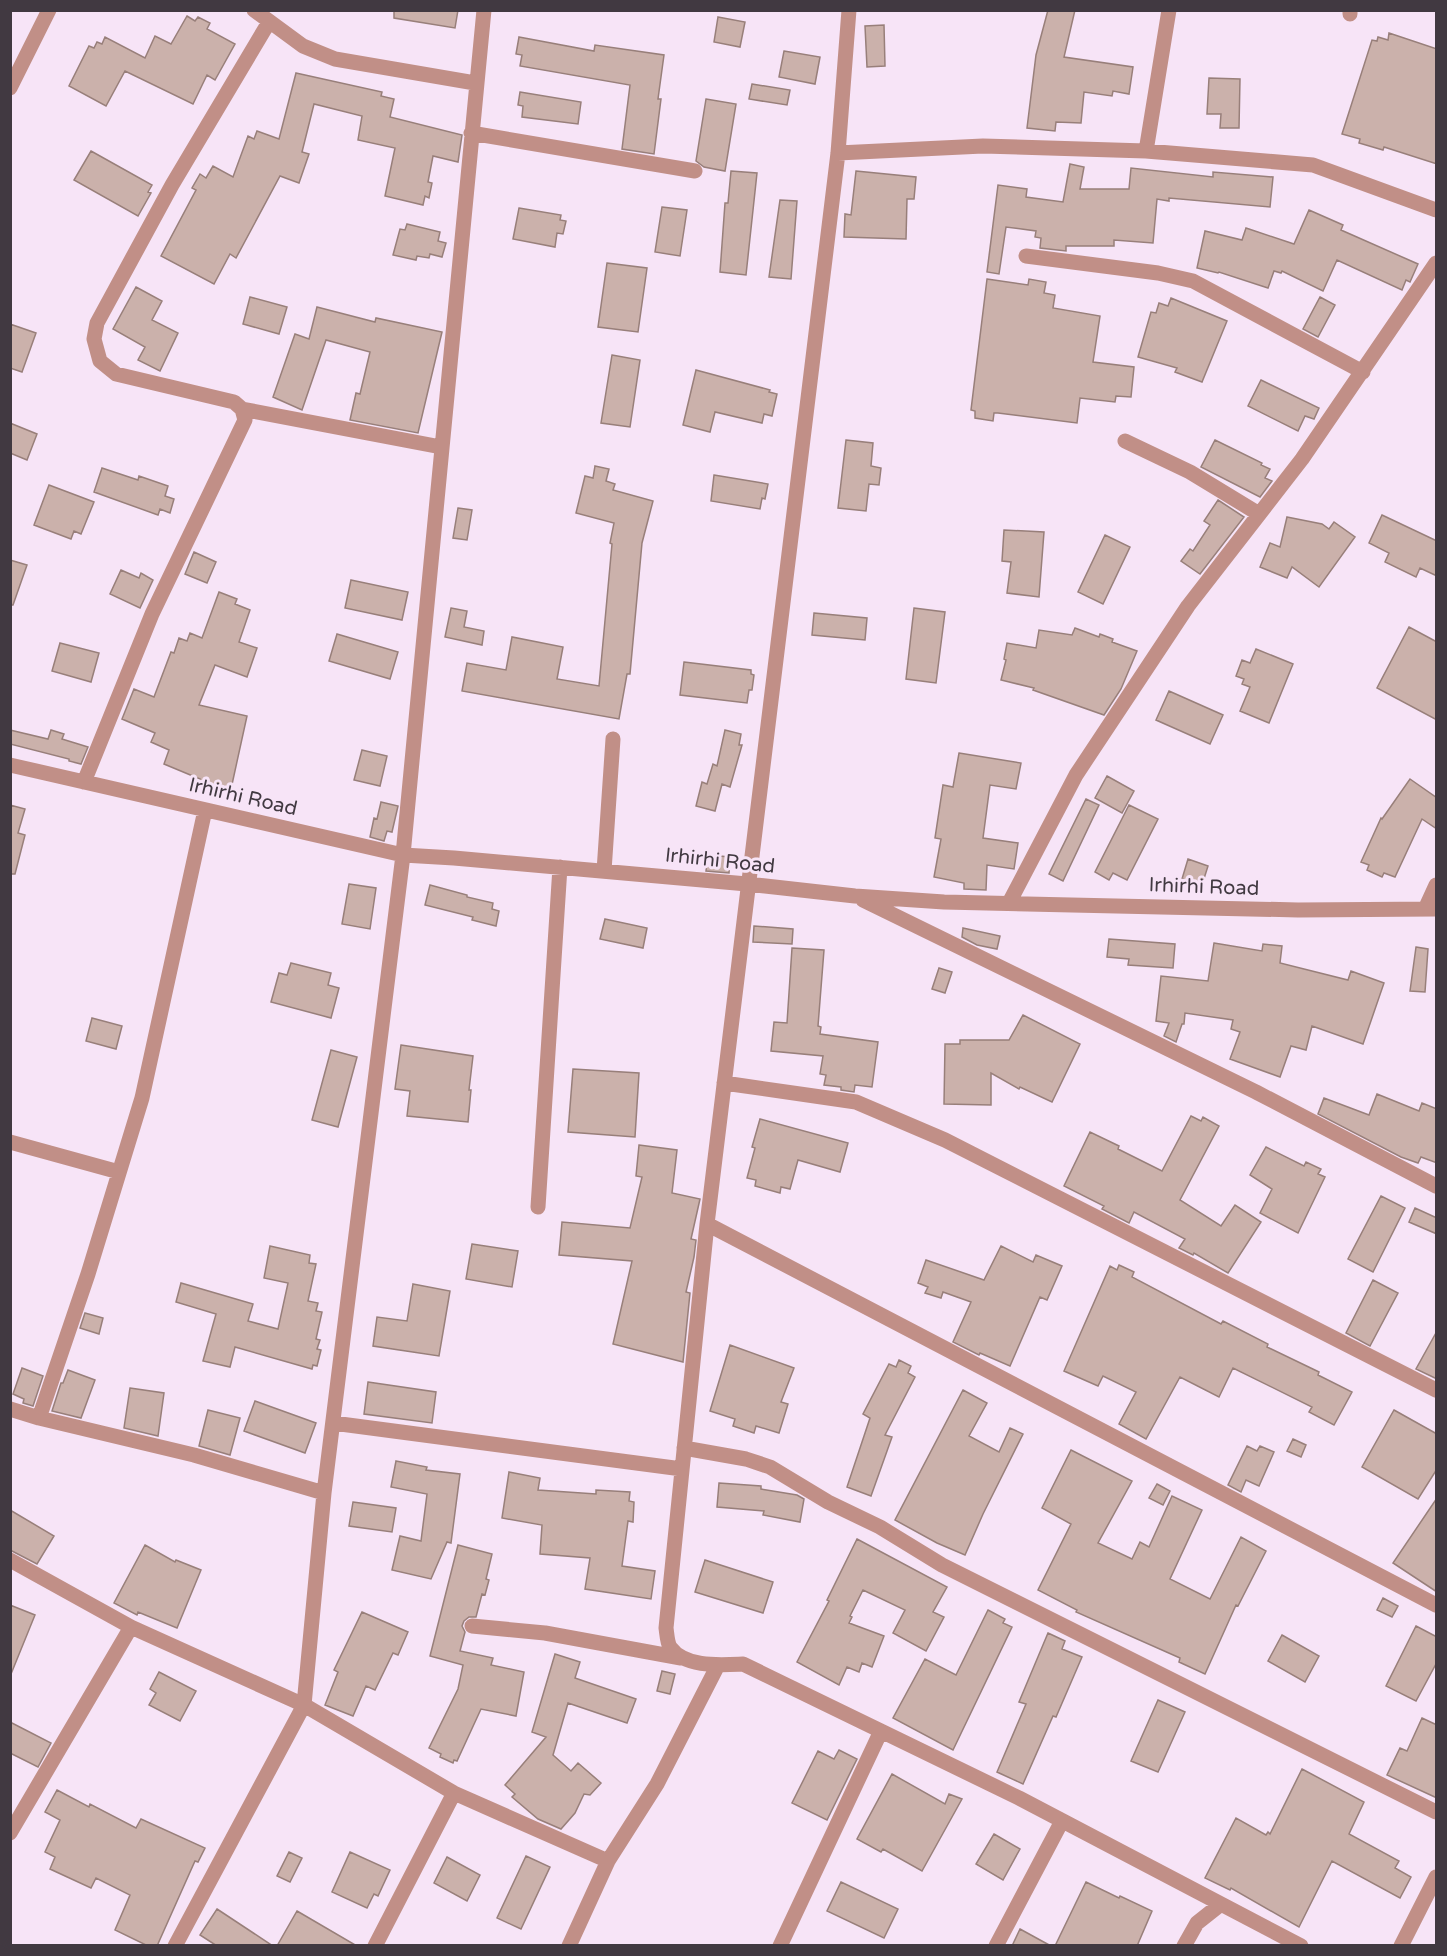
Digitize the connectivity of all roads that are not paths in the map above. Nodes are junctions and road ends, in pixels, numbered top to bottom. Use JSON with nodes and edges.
{"nodes":[{"id":1,"x":49,"y":10,"type":"edge"},
{"id":2,"x":254,"y":10,"type":"edge"},
{"id":3,"x":484,"y":10,"type":"edge"},
{"id":4,"x":849,"y":10,"type":"edge"},
{"id":5,"x":1169,"y":10,"type":"edge"},
{"id":6,"x":269,"y":22,"type":"junction"},
{"id":7,"x":475,"y":83,"type":"junction"},
{"id":8,"x":10,"y":88,"type":"edge"},
{"id":9,"x":471,"y":133,"type":"junction"},
{"id":10,"x":1146,"y":151,"type":"junction"},
{"id":11,"x":838,"y":153,"type":"junction"},
{"id":12,"x":695,"y":171,"type":"dead end"},
{"id":13,"x":1437,"y":210,"type":"edge"},
{"id":14,"x":1026,"y":255,"type":"dead end"},
{"id":15,"x":1437,"y":263,"type":"edge"},
{"id":16,"x":1363,"y":372,"type":"junction"},
{"id":17,"x":242,"y":410,"type":"junction"},
{"id":18,"x":1125,"y":441,"type":"dead end"},
{"id":19,"x":441,"y":447,"type":"junction"},
{"id":20,"x":1260,"y":514,"type":"junction"},
{"id":21,"x":613,"y":739,"type":"dead end"},
{"id":22,"x":10,"y":765,"type":"edge"},
{"id":23,"x":84,"y":782,"type":"junction"},
{"id":24,"x":204,"y":810,"type":"junction"},
{"id":25,"x":403,"y":855,"type":"junction"},
{"id":26,"x":560,"y":867,"type":"junction"},
{"id":27,"x":604,"y":871,"type":"junction"},
{"id":28,"x":747,"y":884,"type":"junction"},
{"id":29,"x":1437,"y":885,"type":"edge"},
{"id":30,"x":855,"y":896,"type":"junction"},
{"id":31,"x":1009,"y":903,"type":"junction"},
{"id":32,"x":1431,"y":909,"type":"edge"},
{"id":33,"x":724,"y":1083,"type":"junction"},
{"id":34,"x":10,"y":1142,"type":"edge"},
{"id":35,"x":119,"y":1172,"type":"junction"},
{"id":36,"x":1437,"y":1186,"type":"edge"},
{"id":37,"x":538,"y":1207,"type":"dead end"},
{"id":38,"x":707,"y":1224,"type":"junction"},
{"id":39,"x":1437,"y":1390,"type":"edge"},
{"id":40,"x":10,"y":1409,"type":"edge"},
{"id":41,"x":39,"y":1418,"type":"junction"},
{"id":42,"x":333,"y":1423,"type":"junction"},
{"id":43,"x":684,"y":1448,"type":"junction"},
{"id":44,"x":682,"y":1469,"type":"junction"},
{"id":45,"x":324,"y":1493,"type":"junction"},
{"id":46,"x":10,"y":1560,"type":"edge"},
{"id":47,"x":1437,"y":1605,"type":"edge"},
{"id":48,"x":130,"y":1626,"type":"junction"},
{"id":49,"x":472,"y":1626,"type":"dead end"},
{"id":50,"x":681,"y":1658,"type":"junction"},
{"id":51,"x":718,"y":1665,"type":"junction"},
{"id":52,"x":304,"y":1705,"type":"junction"},
{"id":53,"x":881,"y":1731,"type":"junction"},
{"id":54,"x":454,"y":1792,"type":"junction"},
{"id":55,"x":1437,"y":1812,"type":"edge"},
{"id":56,"x":1062,"y":1821,"type":"junction"},
{"id":57,"x":10,"y":1833,"type":"edge"},
{"id":58,"x":608,"y":1861,"type":"junction"},
{"id":59,"x":1437,"y":1877,"type":"edge"},
{"id":60,"x":1221,"y":1904,"type":"junction"},
{"id":61,"x":175,"y":1946,"type":"edge"},
{"id":62,"x":375,"y":1946,"type":"edge"},
{"id":63,"x":569,"y":1946,"type":"edge"},
{"id":64,"x":780,"y":1946,"type":"edge"},
{"id":65,"x":996,"y":1946,"type":"edge"},
{"id":66,"x":1184,"y":1946,"type":"edge"},
{"id":67,"x":1301,"y":1946,"type":"edge"},
{"id":68,"x":1401,"y":1946,"type":"edge"}],
"edges":[{"from":1,"to":8,"type":"street"},
{"from":2,"to":6,"type":"street"},
{"from":3,"to":7,"type":"street"},
{"from":4,"to":11,"type":"street"},
{"from":5,"to":10,"type":"street"},
{"from":6,"to":7,"type":"street"},
{"from":6,"to":17,"type":"street"},
{"from":7,"to":9,"type":"street"},
{"from":9,"to":12,"type":"street"},
{"from":9,"to":19,"type":"street"},
{"from":10,"to":11,"type":"street"},
{"from":10,"to":13,"type":"street"},
{"from":11,"to":28,"type":"street"},
{"from":14,"to":16,"type":"street"},
{"from":15,"to":16,"type":"street"},
{"from":16,"to":20,"type":"street"},
{"from":17,"to":19,"type":"street"},
{"from":17,"to":23,"type":"street"},
{"from":18,"to":20,"type":"street"},
{"from":19,"to":25,"type":"street"},
{"from":20,"to":31,"type":"street"},
{"from":21,"to":27,"type":"street"},
{"from":22,"to":23,"type":"street","name":"Irhirhi Road"},
{"from":23,"to":24,"type":"street","name":"Irhirhi Road"},
{"from":24,"to":25,"type":"street","name":"Irhirhi Road"},
{"from":24,"to":35,"type":"street"},
{"from":25,"to":26,"type":"street","name":"Irhirhi Road"},
{"from":25,"to":42,"type":"street"},
{"from":26,"to":27,"type":"street","name":"Irhirhi Road"},
{"from":26,"to":37,"type":"street"},
{"from":27,"to":28,"type":"street","name":"Irhirhi Road"},
{"from":28,"to":30,"type":"street","name":"Irhirhi Road"},
{"from":28,"to":33,"type":"street"},
{"from":29,"to":32,"type":"street"},
{"from":30,"to":31,"type":"street","name":"Irhirhi Road"},
{"from":30,"to":36,"type":"street"},
{"from":31,"to":32,"type":"street","name":"Irhirhi Road"},
{"from":33,"to":38,"type":"street"},
{"from":33,"to":39,"type":"street"},
{"from":34,"to":35,"type":"street"},
{"from":35,"to":41,"type":"street"},
{"from":38,"to":43,"type":"street"},
{"from":38,"to":47,"type":"street"},
{"from":40,"to":41,"type":"street"},
{"from":41,"to":45,"type":"street"},
{"from":42,"to":44,"type":"street"},
{"from":42,"to":45,"type":"street"},
{"from":43,"to":44,"type":"street"},
{"from":43,"to":55,"type":"street"},
{"from":44,"to":50,"type":"street"},
{"from":45,"to":52,"type":"street"},
{"from":46,"to":48,"type":"street"},
{"from":48,"to":52,"type":"street"},
{"from":48,"to":57,"type":"street"},
{"from":49,"to":50,"type":"street"},
{"from":50,"to":51,"type":"street"},
{"from":51,"to":53,"type":"street"},
{"from":51,"to":58,"type":"street"},
{"from":52,"to":54,"type":"street"},
{"from":52,"to":61,"type":"street"},
{"from":53,"to":56,"type":"street"},
{"from":53,"to":64,"type":"street"},
{"from":54,"to":58,"type":"street"},
{"from":54,"to":62,"type":"street"},
{"from":56,"to":60,"type":"street"},
{"from":56,"to":65,"type":"street"},
{"from":58,"to":63,"type":"street"},
{"from":59,"to":68,"type":"street"},
{"from":60,"to":66,"type":"street"},
{"from":60,"to":67,"type":"street"}]}
